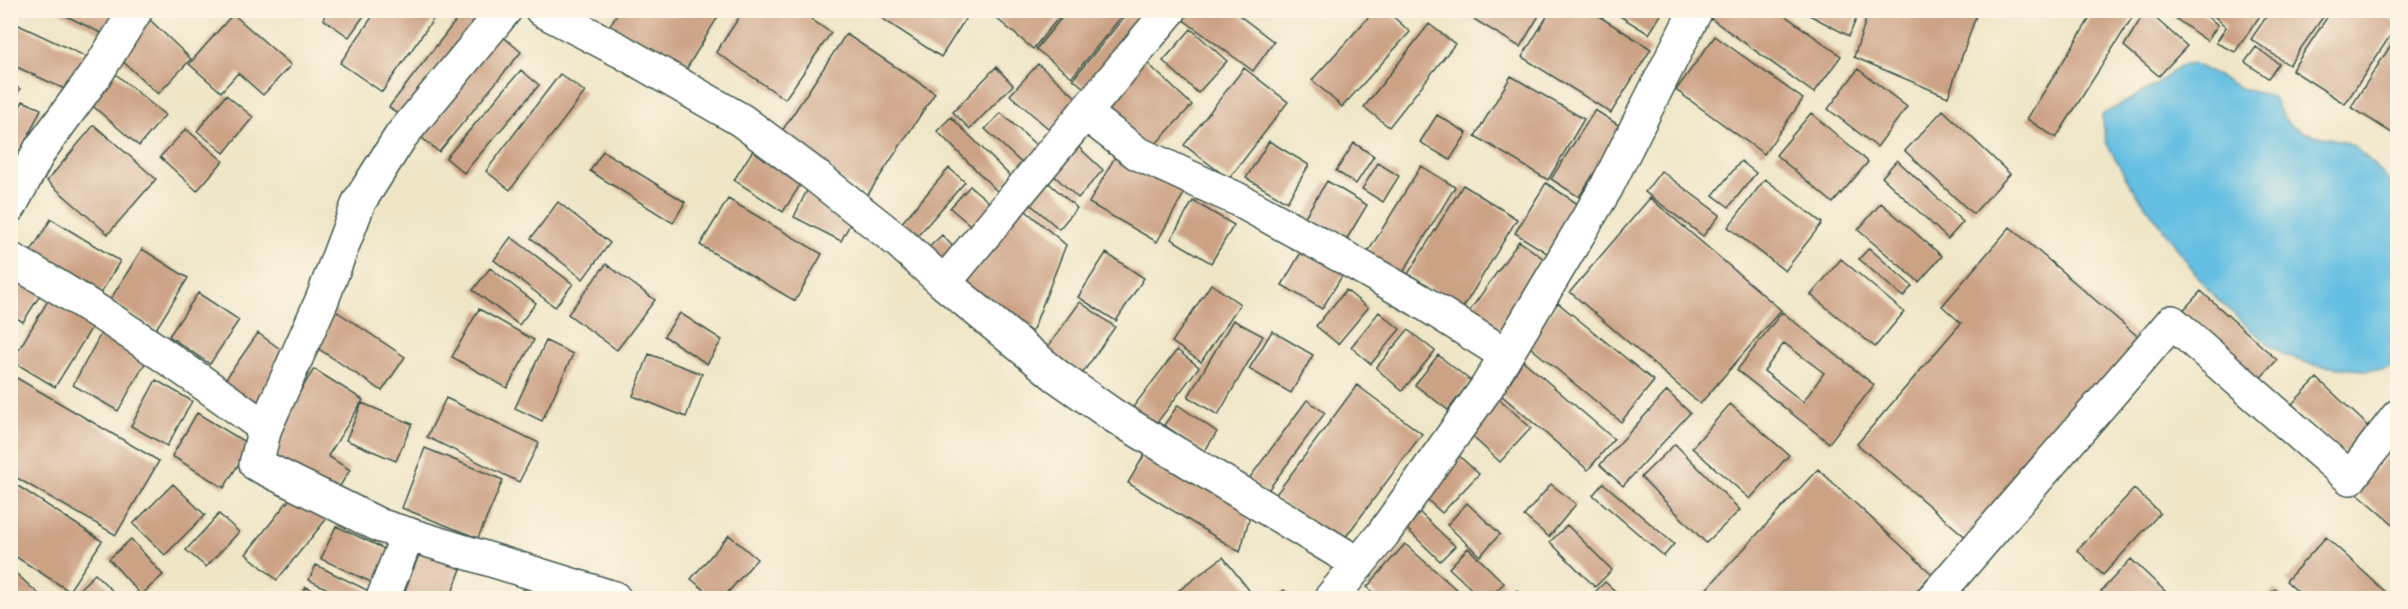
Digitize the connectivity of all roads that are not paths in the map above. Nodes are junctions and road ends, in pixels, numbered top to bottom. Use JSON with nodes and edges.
{"nodes":[{"id":1,"x":136,"y":10,"type":"edge"},
{"id":2,"x":505,"y":10,"type":"edge"},
{"id":3,"x":542,"y":10,"type":"edge"},
{"id":4,"x":1170,"y":10,"type":"edge"},
{"id":5,"x":1696,"y":10,"type":"edge"},
{"id":6,"x":1086,"y":114,"type":"junction"},
{"id":7,"x":10,"y":206,"type":"edge"},
{"id":8,"x":10,"y":260,"type":"edge"},
{"id":9,"x":944,"y":283,"type":"junction"},
{"id":10,"x":1506,"y":355,"type":"junction"},
{"id":11,"x":2397,"y":416,"type":"edge"},
{"id":12,"x":265,"y":428,"type":"junction"},
{"id":13,"x":408,"y":534,"type":"junction"},
{"id":14,"x":1359,"y":564,"type":"junction"},
{"id":15,"x":383,"y":598,"type":"edge"},
{"id":16,"x":614,"y":598,"type":"edge"},
{"id":17,"x":1331,"y":598,"type":"edge"},
{"id":18,"x":1934,"y":598,"type":"edge"}],
"edges":[{"from":1,"to":7,"type":"street"},
{"from":2,"to":12,"type":"street"},
{"from":3,"to":9,"type":"street"},
{"from":4,"to":6,"type":"street"},
{"from":5,"to":10,"type":"street"},
{"from":6,"to":9,"type":"street"},
{"from":6,"to":10,"type":"street"},
{"from":8,"to":12,"type":"street"},
{"from":9,"to":14,"type":"street"},
{"from":10,"to":14,"type":"street"},
{"from":11,"to":18,"type":"street"},
{"from":12,"to":13,"type":"street"},
{"from":13,"to":15,"type":"street"},
{"from":13,"to":16,"type":"street"},
{"from":14,"to":17,"type":"street"}]}
